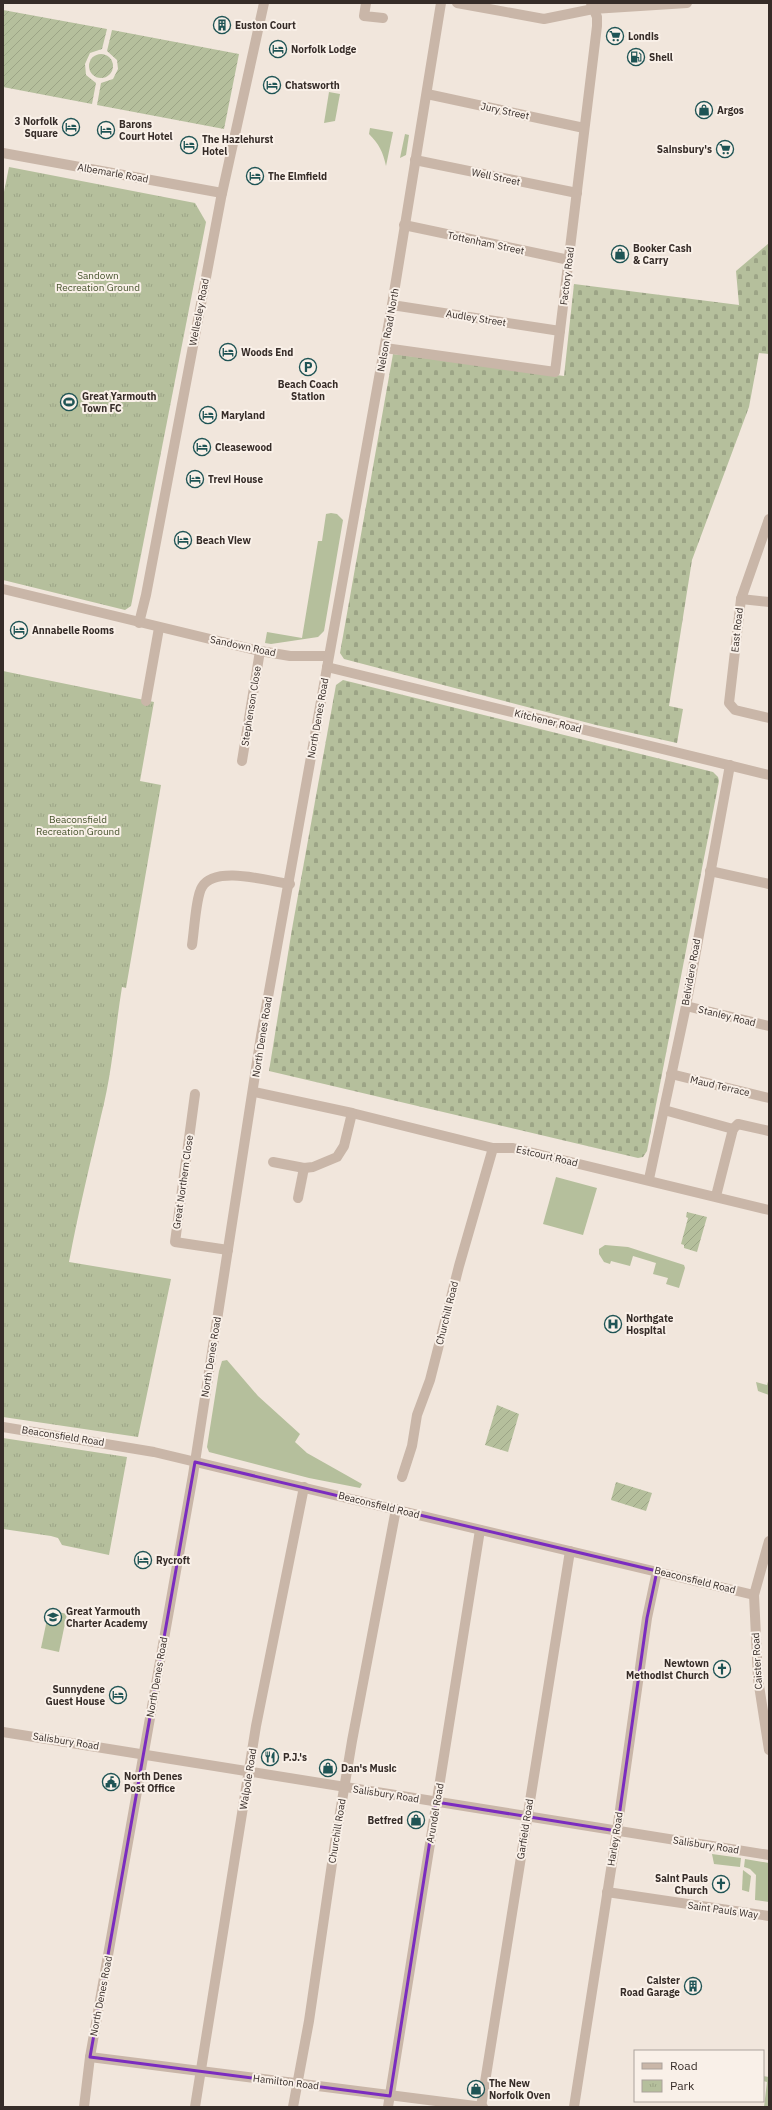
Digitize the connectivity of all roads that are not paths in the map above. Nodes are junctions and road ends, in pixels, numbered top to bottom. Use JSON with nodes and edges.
{"nodes":[{"id":1,"x":264,"y":3,"type":"edge"},
{"id":2,"x":366,"y":3,"type":"edge"},
{"id":3,"x":441,"y":3,"type":"edge"},
{"id":4,"x":457,"y":3,"type":"edge"},
{"id":5,"x":687,"y":3,"type":"edge"},
{"id":6,"x":592,"y":6,"type":"edge"},
{"id":7,"x":383,"y":18,"type":"dead end"},
{"id":8,"x":427,"y":94,"type":"junction"},
{"id":9,"x":584,"y":128,"type":"junction"},
{"id":10,"x":3,"y":153,"type":"edge"},
{"id":11,"x":415,"y":160,"type":"junction"},
{"id":12,"x":222,"y":193,"type":"junction"},
{"id":13,"x":577,"y":193,"type":"junction"},
{"id":14,"x":404,"y":225,"type":"junction"},
{"id":15,"x":569,"y":260,"type":"junction"},
{"id":16,"x":392,"y":305,"type":"junction"},
{"id":17,"x":560,"y":331,"type":"junction"},
{"id":18,"x":385,"y":348,"type":"junction"},
{"id":19,"x":768,"y":525,"type":"edge"},
{"id":20,"x":3,"y":589,"type":"edge"},
{"id":21,"x":741,"y":599,"type":"junction"},
{"id":22,"x":769,"y":602,"type":"edge"},
{"id":23,"x":139,"y":623,"type":"junction"},
{"id":24,"x":159,"y":628,"type":"junction"},
{"id":25,"x":260,"y":651,"type":"junction"},
{"id":26,"x":327,"y":661,"type":"junction"},
{"id":27,"x":146,"y":701,"type":"dead end"},
{"id":28,"x":769,"y":718,"type":"edge"},
{"id":29,"x":242,"y":761,"type":"dead end"},
{"id":30,"x":730,"y":765,"type":"junction"},
{"id":31,"x":769,"y":775,"type":"edge"},
{"id":32,"x":710,"y":871,"type":"junction"},
{"id":33,"x":290,"y":884,"type":"junction"},
{"id":34,"x":769,"y":884,"type":"edge"},
{"id":35,"x":192,"y":945,"type":"dead end"},
{"id":36,"x":686,"y":1006,"type":"junction"},
{"id":37,"x":769,"y":1026,"type":"edge"},
{"id":38,"x":671,"y":1074,"type":"junction"},
{"id":39,"x":254,"y":1092,"type":"junction"},
{"id":40,"x":195,"y":1094,"type":"dead end"},
{"id":41,"x":769,"y":1098,"type":"edge"},
{"id":42,"x":664,"y":1110,"type":"junction"},
{"id":43,"x":352,"y":1113,"type":"junction"},
{"id":44,"x":733,"y":1129,"type":"junction"},
{"id":45,"x":769,"y":1131,"type":"edge"},
{"id":46,"x":493,"y":1148,"type":"junction"},
{"id":47,"x":274,"y":1162,"type":"dead end"},
{"id":48,"x":304,"y":1168,"type":"junction"},
{"id":49,"x":649,"y":1179,"type":"junction"},
{"id":50,"x":716,"y":1196,"type":"junction"},
{"id":51,"x":298,"y":1198,"type":"dead end"},
{"id":52,"x":769,"y":1210,"type":"edge"},
{"id":53,"x":228,"y":1250,"type":"junction"},
{"id":54,"x":3,"y":1427,"type":"edge"},
{"id":55,"x":195,"y":1462,"type":"junction"},
{"id":56,"x":402,"y":1477,"type":"dead end"},
{"id":57,"x":304,"y":1487,"type":"junction"},
{"id":58,"x":396,"y":1509,"type":"junction"},
{"id":59,"x":480,"y":1530,"type":"junction"},
{"id":60,"x":769,"y":1541,"type":"edge"},
{"id":61,"x":570,"y":1551,"type":"junction"},
{"id":62,"x":656,"y":1571,"type":"junction"},
{"id":63,"x":754,"y":1595,"type":"junction"},
{"id":64,"x":3,"y":1732,"type":"edge"},
{"id":65,"x":769,"y":1750,"type":"edge"},
{"id":66,"x":144,"y":1753,"type":"junction"},
{"id":67,"x":249,"y":1773,"type":"junction"},
{"id":68,"x":344,"y":1788,"type":"junction"},
{"id":69,"x":437,"y":1802,"type":"junction"},
{"id":70,"x":527,"y":1817,"type":"junction"},
{"id":71,"x":617,"y":1832,"type":"junction"},
{"id":72,"x":769,"y":1855,"type":"edge"},
{"id":73,"x":607,"y":1892,"type":"junction"},
{"id":74,"x":769,"y":1916,"type":"edge"},
{"id":75,"x":90,"y":2057,"type":"junction"},
{"id":76,"x":200,"y":2071,"type":"junction"},
{"id":77,"x":297,"y":2084,"type":"junction"},
{"id":78,"x":390,"y":2096,"type":"junction"},
{"id":79,"x":84,"y":2107,"type":"edge"},
{"id":80,"x":195,"y":2107,"type":"edge"},
{"id":81,"x":293,"y":2107,"type":"edge"},
{"id":82,"x":388,"y":2107,"type":"edge"},
{"id":83,"x":482,"y":2107,"type":"edge"},
{"id":84,"x":574,"y":2107,"type":"edge"}],
"edges":[{"from":1,"to":12,"type":"street","name":"Wellesley Road"},
{"from":2,"to":7,"type":"street"},
{"from":3,"to":8,"type":"street","name":"Nelson Road North"},
{"from":4,"to":6,"type":"street"},
{"from":5,"to":6,"type":"street"},
{"from":6,"to":9,"type":"street","name":"Factory Road"},
{"from":8,"to":9,"type":"street","name":"Jury Street"},
{"from":8,"to":11,"type":"street","name":"Nelson Road North"},
{"from":9,"to":13,"type":"street","name":"Factory Road"},
{"from":10,"to":12,"type":"street","name":"Albemarle Road"},
{"from":11,"to":13,"type":"street","name":"Well Street"},
{"from":11,"to":14,"type":"street","name":"Nelson Road North"},
{"from":12,"to":23,"type":"street","name":"Wellesley Road"},
{"from":13,"to":15,"type":"street","name":"Factory Road"},
{"from":14,"to":15,"type":"street","name":"Tottenham Street"},
{"from":14,"to":16,"type":"street","name":"Nelson Road North"},
{"from":15,"to":17,"type":"street","name":"Factory Road"},
{"from":16,"to":17,"type":"street","name":"Audley Street"},
{"from":16,"to":18,"type":"street","name":"Nelson Road North"},
{"from":17,"to":18,"type":"street","name":"Factory Road"},
{"from":18,"to":26,"type":"street","name":"Nelson Road North"},
{"from":19,"to":21,"type":"street","name":"East Road"},
{"from":20,"to":23,"type":"street","name":"Sandown Road"},
{"from":21,"to":22,"type":"street"},
{"from":21,"to":28,"type":"street","name":"East Road"},
{"from":23,"to":24,"type":"street","name":"Sandown Road"},
{"from":24,"to":25,"type":"street","name":"Sandown Road"},
{"from":24,"to":27,"type":"street"},
{"from":25,"to":26,"type":"street","name":"Sandown Road"},
{"from":25,"to":29,"type":"street","name":"Stephenson Close"},
{"from":26,"to":30,"type":"street","name":"Kitchener Road"},
{"from":26,"to":33,"type":"street","name":"North Denes Road"},
{"from":30,"to":31,"type":"street","name":"Kitchener Road"},
{"from":30,"to":32,"type":"street","name":"Belvidere Road"},
{"from":32,"to":34,"type":"street"},
{"from":32,"to":36,"type":"street","name":"Belvidere Road"},
{"from":33,"to":35,"type":"street"},
{"from":33,"to":39,"type":"street","name":"North Denes Road"},
{"from":36,"to":37,"type":"street","name":"Stanley Road"},
{"from":36,"to":38,"type":"street","name":"Belvidere Road"},
{"from":38,"to":41,"type":"street","name":"Maud Terrace"},
{"from":38,"to":42,"type":"street","name":"Belvidere Road"},
{"from":39,"to":43,"type":"street","name":"Estcourt Road"},
{"from":39,"to":53,"type":"street","name":"North Denes Road"},
{"from":40,"to":53,"type":"street","name":"Great Northern Close"},
{"from":42,"to":44,"type":"street"},
{"from":42,"to":49,"type":"street","name":"Belvidere Road"},
{"from":43,"to":46,"type":"street","name":"Estcourt Road"},
{"from":43,"to":48,"type":"street"},
{"from":44,"to":45,"type":"street"},
{"from":44,"to":50,"type":"street"},
{"from":46,"to":49,"type":"street","name":"Estcourt Road"},
{"from":46,"to":56,"type":"street","name":"Churchill Road"},
{"from":47,"to":48,"type":"street"},
{"from":48,"to":51,"type":"street"},
{"from":49,"to":50,"type":"street","name":"Estcourt Road"},
{"from":50,"to":52,"type":"street","name":"Estcourt Road"},
{"from":53,"to":55,"type":"street","name":"North Denes Road"},
{"from":54,"to":55,"type":"street","name":"Beaconsfield Road"},
{"from":55,"to":57,"type":"street","name":"Beaconsfield Road"},
{"from":55,"to":66,"type":"street","name":"North Denes Road"},
{"from":57,"to":58,"type":"street","name":"Beaconsfield Road"},
{"from":57,"to":67,"type":"street","name":"Walpole Road"},
{"from":58,"to":59,"type":"street","name":"Beaconsfield Road"},
{"from":58,"to":68,"type":"street","name":"Churchill Road"},
{"from":59,"to":61,"type":"street","name":"Beaconsfield Road"},
{"from":59,"to":69,"type":"street","name":"Arundel Road"},
{"from":60,"to":63,"type":"street","name":"Caister Road"},
{"from":61,"to":62,"type":"street","name":"Beaconsfield Road"},
{"from":61,"to":70,"type":"street","name":"Garfield Road"},
{"from":62,"to":63,"type":"street","name":"Beaconsfield Road"},
{"from":62,"to":71,"type":"street","name":"Harley Road"},
{"from":63,"to":65,"type":"street","name":"Caister Road"},
{"from":64,"to":66,"type":"street","name":"Salisbury Road"},
{"from":66,"to":67,"type":"street","name":"Salisbury Road"},
{"from":66,"to":75,"type":"street","name":"North Denes Road"},
{"from":67,"to":68,"type":"street","name":"Salisbury Road"},
{"from":67,"to":76,"type":"street","name":"Walpole Road"},
{"from":68,"to":69,"type":"street","name":"Salisbury Road"},
{"from":68,"to":77,"type":"street","name":"Churchill Road"},
{"from":69,"to":70,"type":"street","name":"Salisbury Road"},
{"from":69,"to":78,"type":"street","name":"Arundel Road"},
{"from":70,"to":71,"type":"street","name":"Salisbury Road"},
{"from":70,"to":83,"type":"street","name":"Garfield Road"},
{"from":71,"to":72,"type":"street","name":"Salisbury Road"},
{"from":71,"to":73,"type":"street","name":"Harley Road"},
{"from":73,"to":74,"type":"street","name":"Saint Pauls Way"},
{"from":73,"to":84,"type":"street","name":"Harley Road"},
{"from":75,"to":76,"type":"street","name":"Hamilton Road"},
{"from":75,"to":79,"type":"street","name":"North Denes Road"},
{"from":76,"to":77,"type":"street","name":"Hamilton Road"},
{"from":76,"to":80,"type":"street","name":"Walpole Road"},
{"from":77,"to":78,"type":"street","name":"Hamilton Road"},
{"from":77,"to":81,"type":"street","name":"Churchill Road"},
{"from":78,"to":82,"type":"street","name":"Arundel Road"},
{"from":78,"to":83,"type":"street","name":"Hamilton Road"}]}
